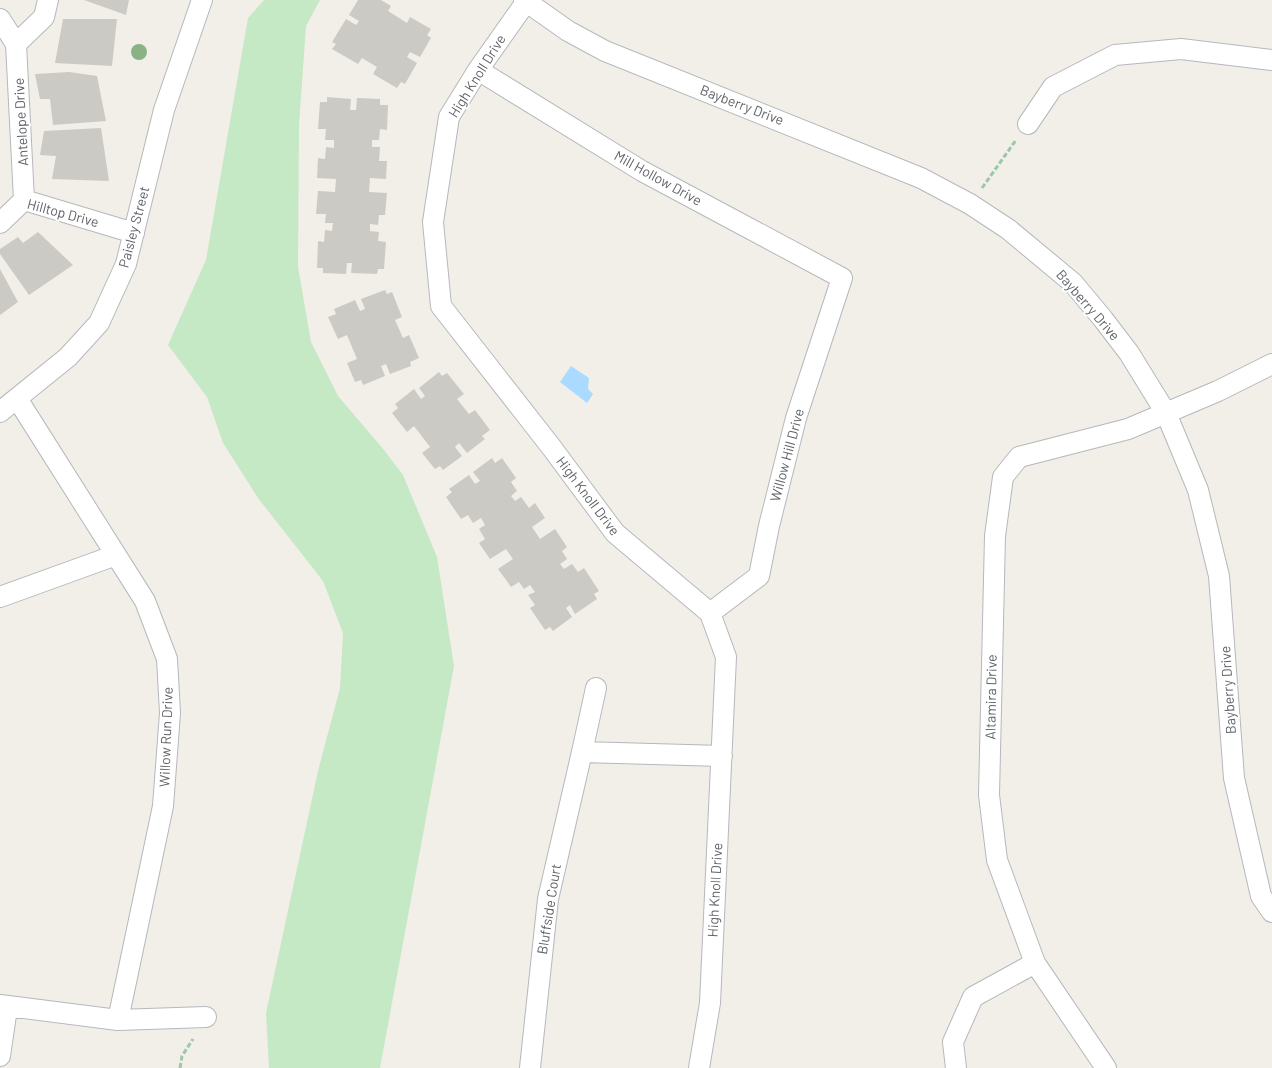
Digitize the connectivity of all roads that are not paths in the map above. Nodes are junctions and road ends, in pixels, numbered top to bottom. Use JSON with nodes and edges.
{"nodes":[{"id":1,"x":48,"y":0,"type":"edge"},
{"id":2,"x":202,"y":0,"type":"edge"},
{"id":3,"x":525,"y":1,"type":"edge"},
{"id":4,"x":0,"y":19,"type":"edge"},
{"id":5,"x":16,"y":44,"type":"junction"},
{"id":6,"x":1272,"y":60,"type":"edge"},
{"id":7,"x":478,"y":70,"type":"junction"},
{"id":8,"x":1028,"y":124,"type":"road end"},
{"id":9,"x":24,"y":200,"type":"junction"},
{"id":10,"x":0,"y":223,"type":"edge"},
{"id":11,"x":134,"y":233,"type":"junction"},
{"id":12,"x":842,"y":278,"type":"joint"},
{"id":13,"x":1272,"y":364,"type":"edge"},
{"id":14,"x":18,"y":400,"type":"junction"},
{"id":15,"x":0,"y":412,"type":"edge"},
{"id":16,"x":1166,"y":413,"type":"junction"},
{"id":17,"x":116,"y":555,"type":"junction"},
{"id":18,"x":0,"y":597,"type":"edge"},
{"id":19,"x":710,"y":614,"type":"junction"},
{"id":20,"x":596,"y":688,"type":"dead end"},
{"id":21,"x":582,"y":752,"type":"junction"},
{"id":22,"x":722,"y":756,"type":"junction"},
{"id":23,"x":1272,"y":912,"type":"edge"},
{"id":24,"x":1035,"y":963,"type":"junction"},
{"id":25,"x":3,"y":1006,"type":"edge"},
{"id":26,"x":206,"y":1017,"type":"road end"},
{"id":27,"x":118,"y":1020,"type":"junction"},
{"id":28,"x":0,"y":1056,"type":"edge"},
{"id":29,"x":530,"y":1068,"type":"edge"},
{"id":30,"x":699,"y":1068,"type":"edge"},
{"id":31,"x":956,"y":1068,"type":"edge"},
{"id":32,"x":1106,"y":1068,"type":"edge"}],
"edges":[{"from":1,"to":5,"type":"street"},
{"from":2,"to":11,"type":"street","name":"Paisley Street"},
{"from":3,"to":7,"type":"street","name":"High Knoll Drive"},
{"from":3,"to":16,"type":"street","name":"Bayberry Drive"},
{"from":4,"to":5,"type":"street","name":"Antelope Drive"},
{"from":5,"to":9,"type":"street","name":"Antelope Drive"},
{"from":6,"to":8,"type":"street"},
{"from":7,"to":12,"type":"street","name":"Mill Hollow Drive"},
{"from":7,"to":19,"type":"street","name":"High Knoll Drive"},
{"from":9,"to":10,"type":"street","name":"Hilltop Drive"},
{"from":9,"to":11,"type":"street","name":"Hilltop Drive"},
{"from":11,"to":14,"type":"street","name":"Paisley Street"},
{"from":12,"to":19,"type":"street","name":"Willow Hill Drive"},
{"from":13,"to":16,"type":"street","name":"Altamira Drive"},
{"from":14,"to":15,"type":"street","name":"Paisley Street"},
{"from":14,"to":17,"type":"street","name":"Willow Run Drive"},
{"from":16,"to":23,"type":"street","name":"Bayberry Drive"},
{"from":16,"to":24,"type":"street","name":"Altamira Drive"},
{"from":17,"to":18,"type":"street"},
{"from":17,"to":27,"type":"street","name":"Willow Run Drive"},
{"from":19,"to":22,"type":"street","name":"High Knoll Drive"},
{"from":20,"to":21,"type":"street","name":"Bluffside Court"},
{"from":21,"to":22,"type":"street"},
{"from":21,"to":29,"type":"street","name":"Bluffside Court"},
{"from":22,"to":30,"type":"street","name":"High Knoll Drive"},
{"from":24,"to":31,"type":"street"},
{"from":24,"to":32,"type":"street","name":"Altamira Drive"},
{"from":25,"to":27,"type":"street"},
{"from":25,"to":28,"type":"street"},
{"from":26,"to":27,"type":"street"}]}
